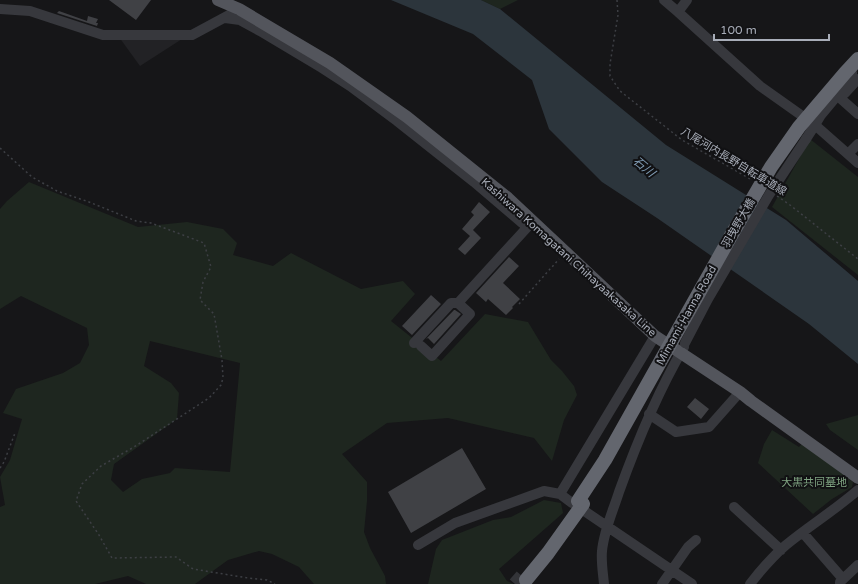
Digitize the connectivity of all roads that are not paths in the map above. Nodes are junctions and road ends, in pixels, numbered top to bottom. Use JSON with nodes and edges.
{"nodes":[{"id":1,"x":218,"y":0,"type":"edge"},
{"id":2,"x":664,"y":0,"type":"edge"},
{"id":3,"x":687,"y":0,"type":"edge"},
{"id":4,"x":0,"y":9,"type":"edge"},
{"id":5,"x":239,"y":9,"type":"junction"},
{"id":6,"x":678,"y":12,"type":"junction"},
{"id":7,"x":225,"y":18,"type":"junction"},
{"id":8,"x":858,"y":60,"type":"edge"},
{"id":9,"x":858,"y":65,"type":"edge"},
{"id":10,"x":858,"y":79,"type":"edge"},
{"id":11,"x":840,"y":98,"type":"junction"},
{"id":12,"x":858,"y":114,"type":"edge"},
{"id":13,"x":815,"y":126,"type":"junction"},
{"id":14,"x":858,"y":144,"type":"edge"},
{"id":15,"x":848,"y":154,"type":"junction"},
{"id":16,"x":858,"y":163,"type":"edge"},
{"id":17,"x":531,"y":219,"type":"junction"},
{"id":18,"x":458,"y":303,"type":"junction"},
{"id":19,"x":655,"y":336,"type":"junction"},
{"id":20,"x":683,"y":348,"type":"junction"},
{"id":21,"x":740,"y":392,"type":"junction"},
{"id":22,"x":649,"y":414,"type":"junction"},
{"id":23,"x":858,"y":478,"type":"edge"},
{"id":24,"x":858,"y":490,"type":"edge"},
{"id":25,"x":560,"y":494,"type":"junction"},
{"id":26,"x":579,"y":505,"type":"junction"},
{"id":27,"x":734,"y":507,"type":"dead end"},
{"id":28,"x":607,"y":527,"type":"junction"},
{"id":29,"x":802,"y":532,"type":"junction"},
{"id":30,"x":696,"y":540,"type":"dead end"},
{"id":31,"x":418,"y":546,"type":"dead end"},
{"id":32,"x":781,"y":550,"type":"junction"},
{"id":33,"x":858,"y":565,"type":"edge"},
{"id":34,"x":671,"y":570,"type":"junction"},
{"id":35,"x":524,"y":578,"type":"tunnel mouth"},
{"id":36,"x":841,"y":581,"type":"edge"},
{"id":37,"x":604,"y":584,"type":"edge"},
{"id":38,"x":662,"y":584,"type":"edge"},
{"id":39,"x":692,"y":584,"type":"edge"},
{"id":40,"x":750,"y":584,"type":"edge"}],
"edges":[{"from":1,"to":5,"type":"main road","name":"Kashiwara Komagatani Chihayaakasaka Line"},
{"from":2,"to":6,"type":"street"},
{"from":3,"to":6,"type":"street"},
{"from":4,"to":7,"type":"street"},
{"from":5,"to":7,"type":"street"},
{"from":5,"to":17,"type":"main road","name":"Kashiwara Komagatani Chihayaakasaka Line"},
{"from":6,"to":13,"type":"street"},
{"from":7,"to":17,"type":"street"},
{"from":8,"to":26,"type":"highway","name":"Mimami-Hanna Road","bridge":true},
{"from":9,"to":13,"type":"street"},
{"from":9,"to":26,"type":"highway","name":"Mimami-Hanna Road"},
{"from":10,"to":11,"type":"street"},
{"from":11,"to":12,"type":"street"},
{"from":11,"to":13,"type":"street"},
{"from":13,"to":15,"type":"street"},
{"from":13,"to":20,"type":"street","name":"羽曳野大橋","bridge":true},
{"from":14,"to":15,"type":"street"},
{"from":15,"to":16,"type":"street"},
{"from":17,"to":18,"type":"street"},
{"from":17,"to":19,"type":"main road","name":"Kashiwara Komagatani Chihayaakasaka Line"},
{"from":18,"to":18,"type":"street"},
{"from":19,"to":20,"type":"main road","name":"Kashiwara Komagatani Chihayaakasaka Line"},
{"from":19,"to":25,"type":"street"},
{"from":20,"to":21,"type":"main road","name":"Kashiwara Komagatani Chihayaakasaka Line"},
{"from":20,"to":22,"type":"street","name":"羽曳野大橋"},
{"from":21,"to":22,"type":"street"},
{"from":21,"to":23,"type":"main road","name":"Kashiwara Komagatani Chihayaakasaka Line"},
{"from":22,"to":28,"type":"street","name":"羽曳野大橋"},
{"from":24,"to":29,"type":"street"},
{"from":25,"to":26,"type":"street"},
{"from":25,"to":31,"type":"street"},
{"from":26,"to":28,"type":"street"},
{"from":26,"to":35,"type":"highway","name":"Mimami-Hanna Road"},
{"from":27,"to":32,"type":"street"},
{"from":28,"to":34,"type":"street"},
{"from":28,"to":37,"type":"street","name":"羽曳野大橋"},
{"from":29,"to":32,"type":"street"},
{"from":29,"to":36,"type":"street"},
{"from":30,"to":34,"type":"street"},
{"from":32,"to":40,"type":"street"},
{"from":33,"to":36,"type":"street"},
{"from":34,"to":38,"type":"street"},
{"from":34,"to":39,"type":"street"}]}
